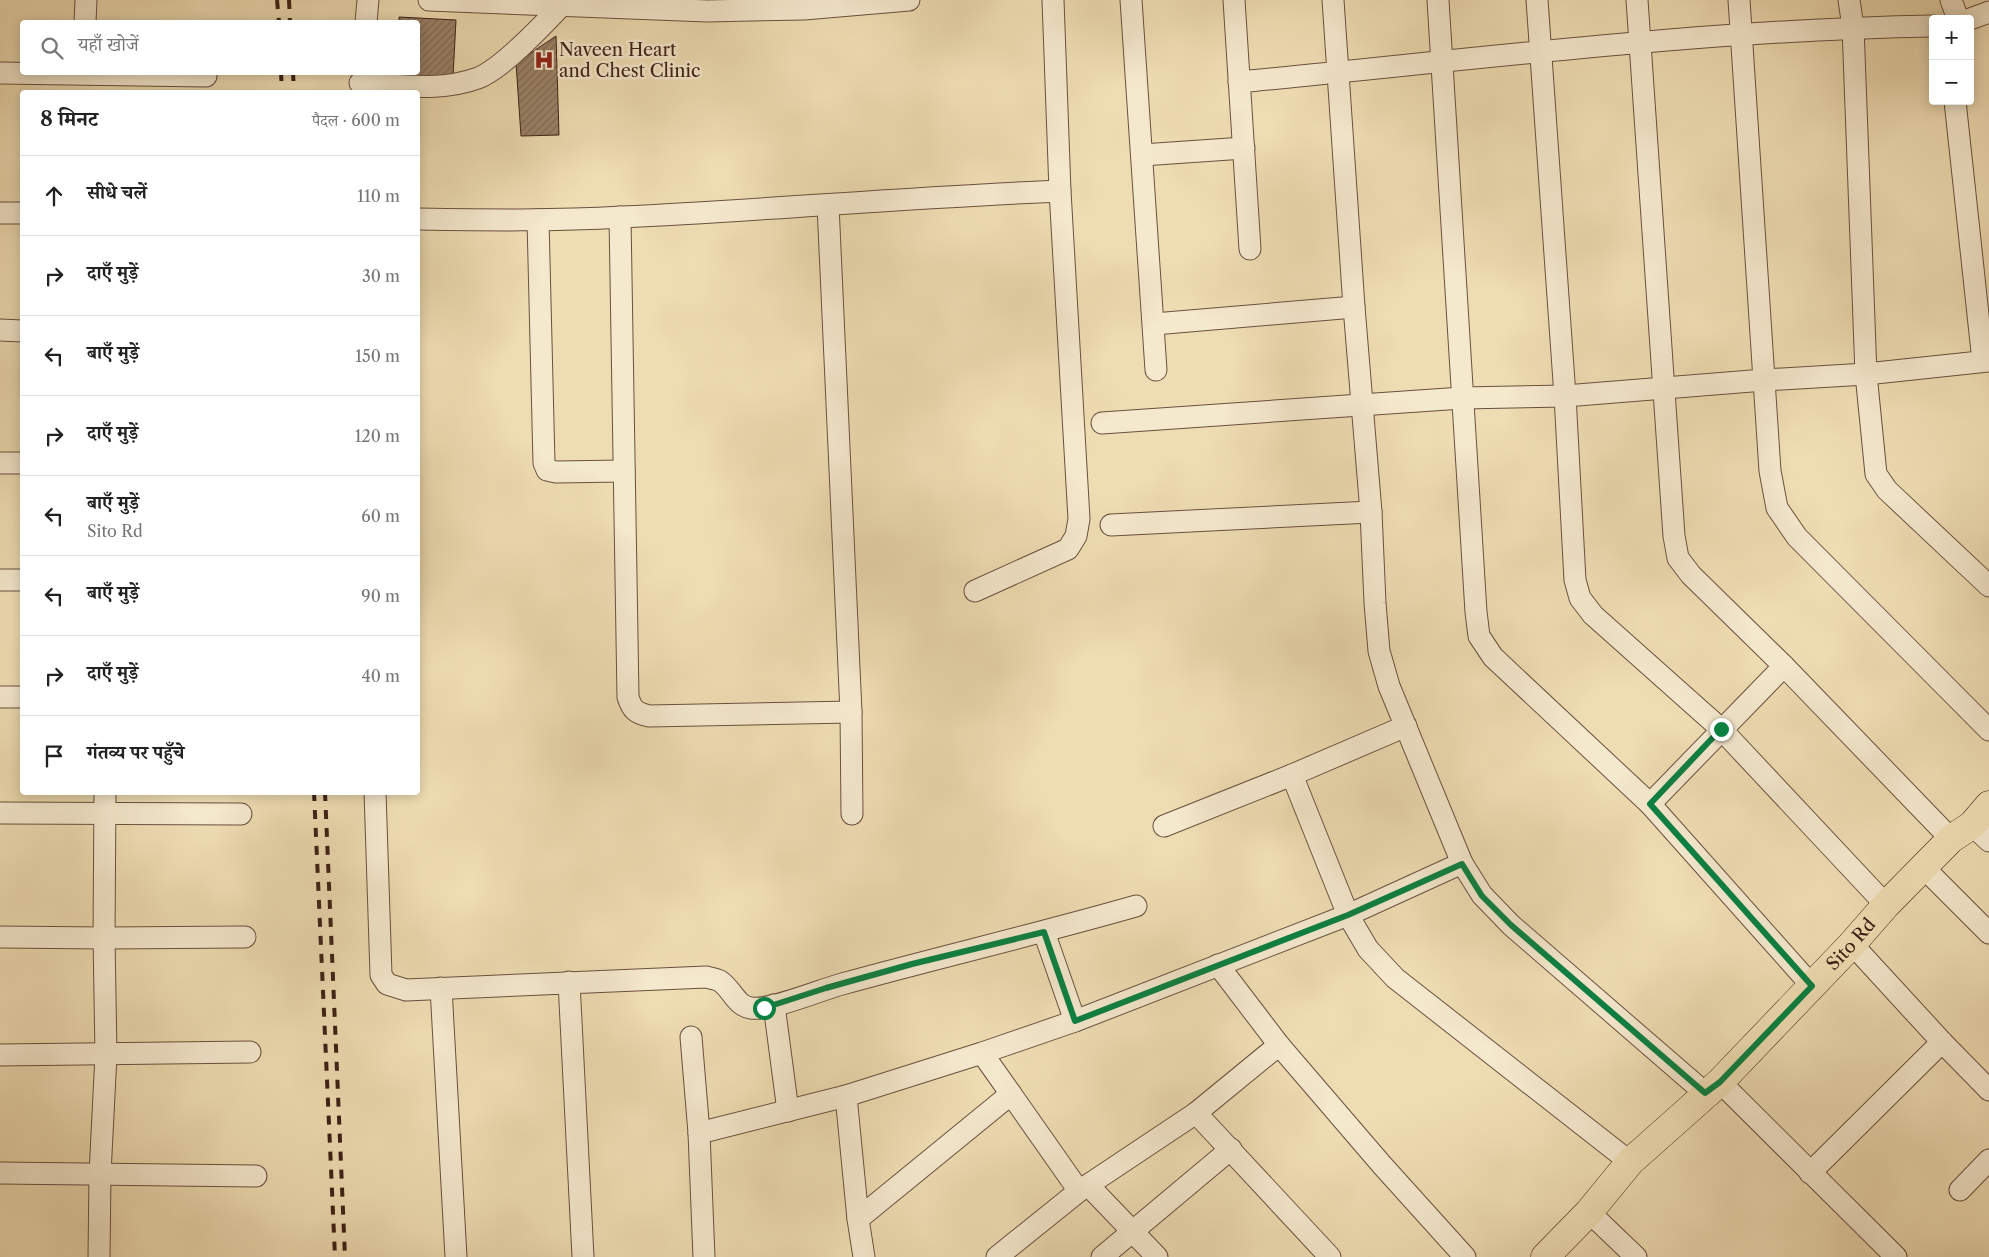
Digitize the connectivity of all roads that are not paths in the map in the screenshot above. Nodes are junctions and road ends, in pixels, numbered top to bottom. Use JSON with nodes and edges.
{"nodes":[{"id":1,"x":86,"y":0,"type":"edge"},
{"id":2,"x":368,"y":0,"type":"edge"},
{"id":3,"x":429,"y":0,"type":"edge"},
{"id":4,"x":909,"y":0,"type":"edge"},
{"id":5,"x":1053,"y":0,"type":"edge"},
{"id":6,"x":1131,"y":0,"type":"edge"},
{"id":7,"x":1234,"y":0,"type":"edge"},
{"id":8,"x":1333,"y":0,"type":"edge"},
{"id":9,"x":1438,"y":0,"type":"edge"},
{"id":10,"x":1537,"y":0,"type":"edge"},
{"id":11,"x":1637,"y":0,"type":"edge"},
{"id":12,"x":1739,"y":0,"type":"edge"},
{"id":13,"x":1849,"y":0,"type":"edge"},
{"id":14,"x":1951,"y":0,"type":"edge"},
{"id":15,"x":562,"y":5,"type":"junction"},
{"id":16,"x":1989,"y":12,"type":"edge"},
{"id":17,"x":1957,"y":15,"type":"edge"},
{"id":18,"x":1974,"y":18,"type":"edge"},
{"id":19,"x":85,"y":20,"type":"edge"},
{"id":20,"x":366,"y":20,"type":"edge"},
{"id":21,"x":1929,"y":26,"type":"edge"},
{"id":22,"x":1853,"y":27,"type":"junction"},
{"id":23,"x":1742,"y":35,"type":"junction"},
{"id":24,"x":1640,"y":43,"type":"junction"},
{"id":25,"x":1542,"y":51,"type":"junction"},
{"id":26,"x":1442,"y":62,"type":"junction"},
{"id":27,"x":1339,"y":72,"type":"junction"},
{"id":28,"x":0,"y":73,"type":"edge"},
{"id":29,"x":20,"y":73,"type":"edge"},
{"id":30,"x":85,"y":75,"type":"edge"},
{"id":31,"x":206,"y":76,"type":"dead end"},
{"id":32,"x":1239,"y":82,"type":"junction"},
{"id":33,"x":361,"y":83,"type":"edge"},
{"id":34,"x":110,"y":84,"type":"edge"},
{"id":35,"x":1955,"y":105,"type":"edge"},
{"id":36,"x":1244,"y":148,"type":"junction"},
{"id":37,"x":1142,"y":155,"type":"junction"},
{"id":38,"x":1060,"y":191,"type":"junction"},
{"id":39,"x":828,"y":205,"type":"junction"},
{"id":40,"x":0,"y":213,"type":"edge"},
{"id":41,"x":20,"y":213,"type":"edge"},
{"id":42,"x":620,"y":218,"type":"junction"},
{"id":43,"x":420,"y":220,"type":"edge"},
{"id":44,"x":538,"y":220,"type":"junction"},
{"id":45,"x":1250,"y":249,"type":"dead end"},
{"id":46,"x":1354,"y":307,"type":"junction"},
{"id":47,"x":1154,"y":324,"type":"junction"},
{"id":48,"x":0,"y":330,"type":"edge"},
{"id":49,"x":20,"y":331,"type":"edge"},
{"id":50,"x":1986,"y":361,"type":"edge"},
{"id":51,"x":1156,"y":370,"type":"dead end"},
{"id":52,"x":1866,"y":374,"type":"junction"},
{"id":53,"x":1764,"y":380,"type":"junction"},
{"id":54,"x":1664,"y":388,"type":"junction"},
{"id":55,"x":1565,"y":396,"type":"junction"},
{"id":56,"x":1462,"y":398,"type":"junction"},
{"id":57,"x":1363,"y":405,"type":"junction"},
{"id":58,"x":1102,"y":423,"type":"dead end"},
{"id":59,"x":0,"y":463,"type":"edge"},
{"id":60,"x":20,"y":463,"type":"edge"},
{"id":61,"x":624,"y":470,"type":"junction"},
{"id":62,"x":1372,"y":512,"type":"junction"},
{"id":63,"x":1111,"y":525,"type":"dead end"},
{"id":64,"x":0,"y":580,"type":"edge"},
{"id":65,"x":20,"y":580,"type":"edge"},
{"id":66,"x":1989,"y":586,"type":"edge"},
{"id":67,"x":975,"y":591,"type":"dead end"},
{"id":68,"x":1784,"y":666,"type":"junction"},
{"id":69,"x":0,"y":697,"type":"edge"},
{"id":70,"x":20,"y":697,"type":"edge"},
{"id":71,"x":851,"y":712,"type":"junction"},
{"id":72,"x":1406,"y":726,"type":"junction"},
{"id":73,"x":1721,"y":729,"type":"junction"},
{"id":74,"x":1989,"y":730,"type":"edge"},
{"id":75,"x":1292,"y":775,"type":"junction"},
{"id":76,"x":105,"y":795,"type":"edge"},
{"id":77,"x":375,"y":795,"type":"edge"},
{"id":78,"x":1650,"y":804,"type":"junction"},
{"id":79,"x":0,"y":813,"type":"edge"},
{"id":80,"x":105,"y":814,"type":"junction"},
{"id":81,"x":241,"y":814,"type":"dead end"},
{"id":82,"x":852,"y":814,"type":"dead end"},
{"id":83,"x":1164,"y":826,"type":"dead end"},
{"id":84,"x":1975,"y":828,"type":"edge"},
{"id":85,"x":1462,"y":864,"type":"junction"},
{"id":86,"x":1924,"y":867,"type":"junction"},
{"id":87,"x":1886,"y":905,"type":"junction"},
{"id":88,"x":1136,"y":906,"type":"dead end"},
{"id":89,"x":1348,"y":915,"type":"junction"},
{"id":90,"x":1044,"y":932,"type":"junction"},
{"id":91,"x":1989,"y":933,"type":"edge"},
{"id":92,"x":0,"y":937,"type":"edge"},
{"id":93,"x":245,"y":937,"type":"dead end"},
{"id":94,"x":104,"y":938,"type":"junction"},
{"id":95,"x":1852,"y":944,"type":"junction"},
{"id":96,"x":1218,"y":965,"type":"junction"},
{"id":97,"x":569,"y":982,"type":"junction"},
{"id":98,"x":1812,"y":986,"type":"junction"},
{"id":99,"x":441,"y":988,"type":"junction"},
{"id":100,"x":774,"y":1005,"type":"junction"},
{"id":101,"x":1075,"y":1021,"type":"junction"},
{"id":102,"x":691,"y":1037,"type":"dead end"},
{"id":103,"x":1942,"y":1042,"type":"junction"},
{"id":104,"x":1279,"y":1045,"type":"junction"},
{"id":105,"x":250,"y":1052,"type":"dead end"},
{"id":106,"x":982,"y":1053,"type":"junction"},
{"id":107,"x":0,"y":1055,"type":"edge"},
{"id":108,"x":106,"y":1055,"type":"junction"},
{"id":109,"x":1986,"y":1081,"type":"edge"},
{"id":110,"x":1712,"y":1088,"type":"junction"},
{"id":111,"x":1011,"y":1094,"type":"junction"},
{"id":112,"x":846,"y":1096,"type":"junction"},
{"id":113,"x":788,"y":1111,"type":"junction"},
{"id":114,"x":1196,"y":1114,"type":"junction"},
{"id":115,"x":699,"y":1133,"type":"junction"},
{"id":116,"x":1231,"y":1149,"type":"junction"},
{"id":117,"x":1989,"y":1160,"type":"edge"},
{"id":118,"x":1630,"y":1162,"type":"junction"},
{"id":119,"x":0,"y":1172,"type":"edge"},
{"id":120,"x":1810,"y":1173,"type":"junction"},
{"id":121,"x":100,"y":1174,"type":"junction"},
{"id":122,"x":256,"y":1176,"type":"dead end"},
{"id":123,"x":1083,"y":1188,"type":"junction"},
{"id":124,"x":1960,"y":1190,"type":"dead end"},
{"id":125,"x":1589,"y":1212,"type":"junction"},
{"id":126,"x":858,"y":1219,"type":"junction"},
{"id":127,"x":1133,"y":1230,"type":"junction"},
{"id":128,"x":99,"y":1257,"type":"edge"},
{"id":129,"x":456,"y":1257,"type":"edge"},
{"id":130,"x":583,"y":1257,"type":"edge"},
{"id":131,"x":704,"y":1257,"type":"edge"},
{"id":132,"x":864,"y":1257,"type":"edge"},
{"id":133,"x":997,"y":1257,"type":"edge"},
{"id":134,"x":1102,"y":1257,"type":"edge"},
{"id":135,"x":1158,"y":1257,"type":"edge"},
{"id":136,"x":1330,"y":1257,"type":"edge"},
{"id":137,"x":1465,"y":1257,"type":"edge"},
{"id":138,"x":1545,"y":1257,"type":"edge"},
{"id":139,"x":1636,"y":1257,"type":"edge"},
{"id":140,"x":1896,"y":1257,"type":"edge"}],
"edges":[{"from":1,"to":19,"type":"street"},
{"from":2,"to":20,"type":"street"},
{"from":3,"to":15,"type":"street"},
{"from":4,"to":15,"type":"street"},
{"from":5,"to":38,"type":"street"},
{"from":6,"to":37,"type":"street"},
{"from":7,"to":32,"type":"street"},
{"from":8,"to":27,"type":"street"},
{"from":9,"to":26,"type":"street"},
{"from":10,"to":25,"type":"street"},
{"from":11,"to":24,"type":"street"},
{"from":12,"to":23,"type":"street"},
{"from":13,"to":22,"type":"street"},
{"from":14,"to":17,"type":"street"},
{"from":15,"to":33,"type":"street"},
{"from":16,"to":18,"type":"street"},
{"from":21,"to":22,"type":"street"},
{"from":22,"to":23,"type":"street"},
{"from":22,"to":52,"type":"street"},
{"from":23,"to":24,"type":"street"},
{"from":23,"to":53,"type":"street"},
{"from":24,"to":25,"type":"street"},
{"from":24,"to":54,"type":"street"},
{"from":25,"to":26,"type":"street"},
{"from":25,"to":55,"type":"street"},
{"from":26,"to":27,"type":"street"},
{"from":26,"to":56,"type":"street"},
{"from":27,"to":32,"type":"street"},
{"from":27,"to":46,"type":"street"},
{"from":28,"to":29,"type":"street"},
{"from":30,"to":34,"type":"street"},
{"from":31,"to":34,"type":"street"},
{"from":32,"to":36,"type":"street"},
{"from":35,"to":50,"type":"street"},
{"from":36,"to":37,"type":"street"},
{"from":36,"to":45,"type":"street"},
{"from":37,"to":47,"type":"street"},
{"from":38,"to":39,"type":"street"},
{"from":38,"to":67,"type":"street"},
{"from":39,"to":42,"type":"street"},
{"from":39,"to":71,"type":"street"},
{"from":40,"to":41,"type":"street"},
{"from":42,"to":44,"type":"street"},
{"from":42,"to":61,"type":"street"},
{"from":43,"to":44,"type":"street"},
{"from":44,"to":61,"type":"street"},
{"from":46,"to":47,"type":"street"},
{"from":46,"to":57,"type":"street"},
{"from":47,"to":51,"type":"street"},
{"from":48,"to":49,"type":"street"},
{"from":50,"to":52,"type":"street"},
{"from":52,"to":53,"type":"street"},
{"from":52,"to":66,"type":"street"},
{"from":53,"to":54,"type":"street"},
{"from":53,"to":74,"type":"street"},
{"from":54,"to":55,"type":"street"},
{"from":54,"to":68,"type":"street"},
{"from":55,"to":56,"type":"street"},
{"from":55,"to":73,"type":"street"},
{"from":56,"to":57,"type":"street"},
{"from":56,"to":78,"type":"street"},
{"from":57,"to":58,"type":"street"},
{"from":57,"to":62,"type":"street"},
{"from":59,"to":60,"type":"street"},
{"from":61,"to":71,"type":"street"},
{"from":62,"to":63,"type":"street"},
{"from":62,"to":72,"type":"street"},
{"from":64,"to":65,"type":"street"},
{"from":68,"to":73,"type":"street"},
{"from":68,"to":84,"type":"street"},
{"from":69,"to":70,"type":"street"},
{"from":71,"to":82,"type":"street"},
{"from":72,"to":75,"type":"street"},
{"from":72,"to":85,"type":"street"},
{"from":73,"to":78,"type":"street"},
{"from":73,"to":87,"type":"street"},
{"from":75,"to":83,"type":"street"},
{"from":75,"to":89,"type":"street"},
{"from":76,"to":80,"type":"street"},
{"from":77,"to":99,"type":"street"},
{"from":78,"to":98,"type":"street"},
{"from":79,"to":80,"type":"street"},
{"from":80,"to":81,"type":"street"},
{"from":80,"to":94,"type":"street"},
{"from":84,"to":86,"type":"main road","name":"Sito Rd"},
{"from":85,"to":89,"type":"street"},
{"from":85,"to":110,"type":"street"},
{"from":86,"to":87,"type":"main road","name":"Sito Rd"},
{"from":86,"to":91,"type":"street"},
{"from":87,"to":95,"type":"main road","name":"Sito Rd"},
{"from":88,"to":90,"type":"street"},
{"from":89,"to":96,"type":"street"},
{"from":89,"to":118,"type":"street"},
{"from":90,"to":100,"type":"street"},
{"from":90,"to":101,"type":"street"},
{"from":92,"to":94,"type":"street"},
{"from":93,"to":94,"type":"street"},
{"from":94,"to":108,"type":"street"},
{"from":95,"to":98,"type":"main road","name":"Sito Rd"},
{"from":95,"to":103,"type":"street"},
{"from":96,"to":101,"type":"street"},
{"from":96,"to":104,"type":"street"},
{"from":97,"to":99,"type":"street"},
{"from":97,"to":100,"type":"street"},
{"from":97,"to":130,"type":"street"},
{"from":98,"to":110,"type":"main road","name":"Sito Rd"},
{"from":99,"to":129,"type":"street"},
{"from":100,"to":113,"type":"street"},
{"from":101,"to":106,"type":"street"},
{"from":102,"to":115,"type":"street"},
{"from":103,"to":109,"type":"street"},
{"from":103,"to":120,"type":"street"},
{"from":104,"to":114,"type":"street"},
{"from":104,"to":137,"type":"street"},
{"from":105,"to":108,"type":"street"},
{"from":106,"to":111,"type":"street"},
{"from":106,"to":112,"type":"street"},
{"from":107,"to":108,"type":"street"},
{"from":108,"to":121,"type":"street"},
{"from":110,"to":118,"type":"main road","name":"Sito Rd"},
{"from":110,"to":120,"type":"street"},
{"from":111,"to":123,"type":"street"},
{"from":111,"to":126,"type":"street"},
{"from":112,"to":113,"type":"street"},
{"from":112,"to":126,"type":"street"},
{"from":113,"to":115,"type":"street"},
{"from":114,"to":116,"type":"street"},
{"from":114,"to":123,"type":"street"},
{"from":115,"to":131,"type":"street"},
{"from":116,"to":127,"type":"street"},
{"from":116,"to":136,"type":"street"},
{"from":117,"to":124,"type":"street"},
{"from":118,"to":125,"type":"main road","name":"Sito Rd"},
{"from":119,"to":121,"type":"street"},
{"from":120,"to":140,"type":"street"},
{"from":121,"to":122,"type":"street"},
{"from":121,"to":128,"type":"street"},
{"from":123,"to":127,"type":"street"},
{"from":123,"to":133,"type":"street"},
{"from":125,"to":138,"type":"main road","name":"Sito Rd"},
{"from":125,"to":139,"type":"street"},
{"from":126,"to":132,"type":"street"},
{"from":127,"to":134,"type":"street"},
{"from":127,"to":135,"type":"street"}]}
